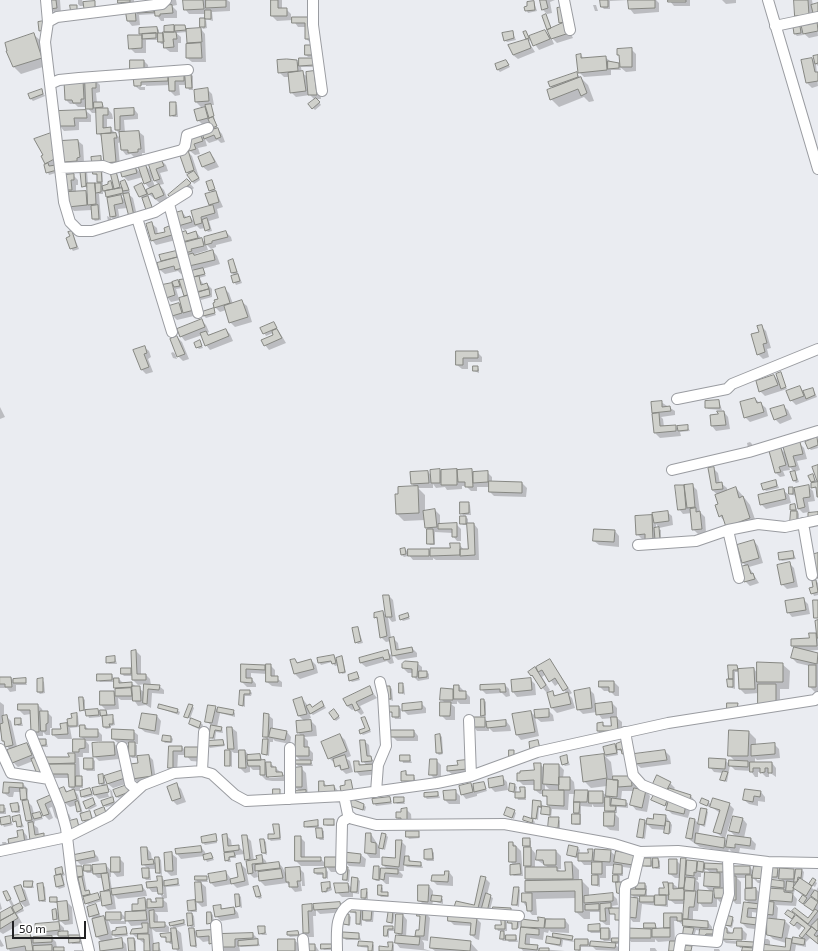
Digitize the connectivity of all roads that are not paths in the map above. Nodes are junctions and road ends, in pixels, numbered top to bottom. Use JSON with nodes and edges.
{"nodes":[{"id":1,"x":46,"y":0,"type":"edge"},
{"id":2,"x":166,"y":0,"type":"edge"},
{"id":3,"x":313,"y":0,"type":"edge"},
{"id":4,"x":564,"y":0,"type":"edge"},
{"id":5,"x":768,"y":0,"type":"edge"},
{"id":6,"x":818,"y":17,"type":"edge"},
{"id":7,"x":48,"y":22,"type":"junction"},
{"id":8,"x":775,"y":26,"type":"junction"},
{"id":9,"x":570,"y":30,"type":"dead end"},
{"id":10,"x":188,"y":70,"type":"dead end"},
{"id":11,"x":50,"y":84,"type":"junction"},
{"id":12,"x":322,"y":91,"type":"dead end"},
{"id":13,"x":208,"y":128,"type":"dead end"},
{"id":14,"x":60,"y":168,"type":"junction"},
{"id":15,"x":818,"y":168,"type":"edge"},
{"id":16,"x":187,"y":192,"type":"dead end"},
{"id":17,"x":169,"y":204,"type":"junction"},
{"id":18,"x":137,"y":218,"type":"junction"},
{"id":19,"x":198,"y":312,"type":"dead end"},
{"id":20,"x":172,"y":332,"type":"dead end"},
{"id":21,"x":818,"y":349,"type":"edge"},
{"id":22,"x":677,"y":399,"type":"dead end"},
{"id":23,"x":818,"y":431,"type":"edge"},
{"id":24,"x":672,"y":470,"type":"dead end"},
{"id":25,"x":818,"y":520,"type":"edge"},
{"id":26,"x":803,"y":523,"type":"junction"},
{"id":27,"x":728,"y":530,"type":"junction"},
{"id":28,"x":638,"y":545,"type":"dead end"},
{"id":29,"x":812,"y":575,"type":"dead end"},
{"id":30,"x":739,"y":578,"type":"dead end"},
{"id":31,"x":380,"y":682,"type":"dead end"},
{"id":32,"x":818,"y":697,"type":"edge"},
{"id":33,"x":469,"y":720,"type":"dead end"},
{"id":34,"x":204,"y":732,"type":"dead end"},
{"id":35,"x":625,"y":732,"type":"junction"},
{"id":36,"x":31,"y":735,"type":"dead end"},
{"id":37,"x":122,"y":747,"type":"dead end"},
{"id":38,"x":290,"y":748,"type":"dead end"},
{"id":39,"x":0,"y":749,"type":"edge"},
{"id":40,"x":202,"y":770,"type":"junction"},
{"id":41,"x":471,"y":776,"type":"junction"},
{"id":42,"x":49,"y":779,"type":"junction"},
{"id":43,"x":137,"y":790,"type":"junction"},
{"id":44,"x":376,"y":792,"type":"junction"},
{"id":45,"x":344,"y":796,"type":"junction"},
{"id":46,"x":290,"y":799,"type":"junction"},
{"id":47,"x":692,"y":805,"type":"dead end"},
{"id":48,"x":350,"y":817,"type":"junction"},
{"id":49,"x":67,"y":837,"type":"junction"},
{"id":50,"x":0,"y":851,"type":"edge"},
{"id":51,"x":640,"y":852,"type":"junction"},
{"id":52,"x":728,"y":858,"type":"junction"},
{"id":53,"x":768,"y":862,"type":"junction"},
{"id":54,"x":818,"y":863,"type":"edge"},
{"id":55,"x":341,"y":869,"type":"dead end"},
{"id":56,"x":519,"y":916,"type":"dead end"},
{"id":57,"x":216,"y":925,"type":"dead end"},
{"id":58,"x":303,"y":939,"type":"dead end"},
{"id":59,"x":89,"y":951,"type":"edge"},
{"id":60,"x":218,"y":951,"type":"edge"},
{"id":61,"x":304,"y":951,"type":"edge"},
{"id":62,"x":337,"y":951,"type":"edge"},
{"id":63,"x":624,"y":951,"type":"edge"},
{"id":64,"x":678,"y":951,"type":"edge"},
{"id":65,"x":758,"y":951,"type":"edge"}],
"edges":[{"from":1,"to":7,"type":"street"},
{"from":2,"to":7,"type":"street"},
{"from":3,"to":12,"type":"street"},
{"from":4,"to":9,"type":"street"},
{"from":5,"to":8,"type":"street"},
{"from":6,"to":8,"type":"street"},
{"from":7,"to":11,"type":"street"},
{"from":8,"to":15,"type":"street"},
{"from":10,"to":11,"type":"street"},
{"from":11,"to":14,"type":"street"},
{"from":13,"to":14,"type":"street"},
{"from":14,"to":18,"type":"street"},
{"from":16,"to":17,"type":"street"},
{"from":17,"to":18,"type":"street"},
{"from":17,"to":19,"type":"street"},
{"from":18,"to":20,"type":"street"},
{"from":21,"to":22,"type":"street"},
{"from":23,"to":24,"type":"street"},
{"from":25,"to":26,"type":"street"},
{"from":26,"to":27,"type":"street"},
{"from":26,"to":29,"type":"street"},
{"from":27,"to":28,"type":"street"},
{"from":27,"to":30,"type":"street"},
{"from":31,"to":44,"type":"street"},
{"from":32,"to":35,"type":"street"},
{"from":33,"to":41,"type":"street"},
{"from":34,"to":40,"type":"street"},
{"from":35,"to":41,"type":"street"},
{"from":35,"to":47,"type":"street"},
{"from":36,"to":42,"type":"street"},
{"from":37,"to":43,"type":"street"},
{"from":38,"to":46,"type":"street"},
{"from":39,"to":42,"type":"street"},
{"from":40,"to":43,"type":"street"},
{"from":40,"to":46,"type":"street"},
{"from":41,"to":44,"type":"street"},
{"from":42,"to":49,"type":"street"},
{"from":43,"to":49,"type":"street"},
{"from":44,"to":45,"type":"street"},
{"from":45,"to":46,"type":"street"},
{"from":45,"to":48,"type":"street"},
{"from":48,"to":51,"type":"street"},
{"from":48,"to":55,"type":"street"},
{"from":49,"to":50,"type":"street"},
{"from":49,"to":59,"type":"street"},
{"from":51,"to":52,"type":"street"},
{"from":51,"to":63,"type":"street"},
{"from":52,"to":53,"type":"street"},
{"from":52,"to":64,"type":"street"},
{"from":53,"to":54,"type":"street"},
{"from":53,"to":65,"type":"street"},
{"from":56,"to":62,"type":"street"},
{"from":57,"to":60,"type":"street"},
{"from":58,"to":61,"type":"street"}]}
